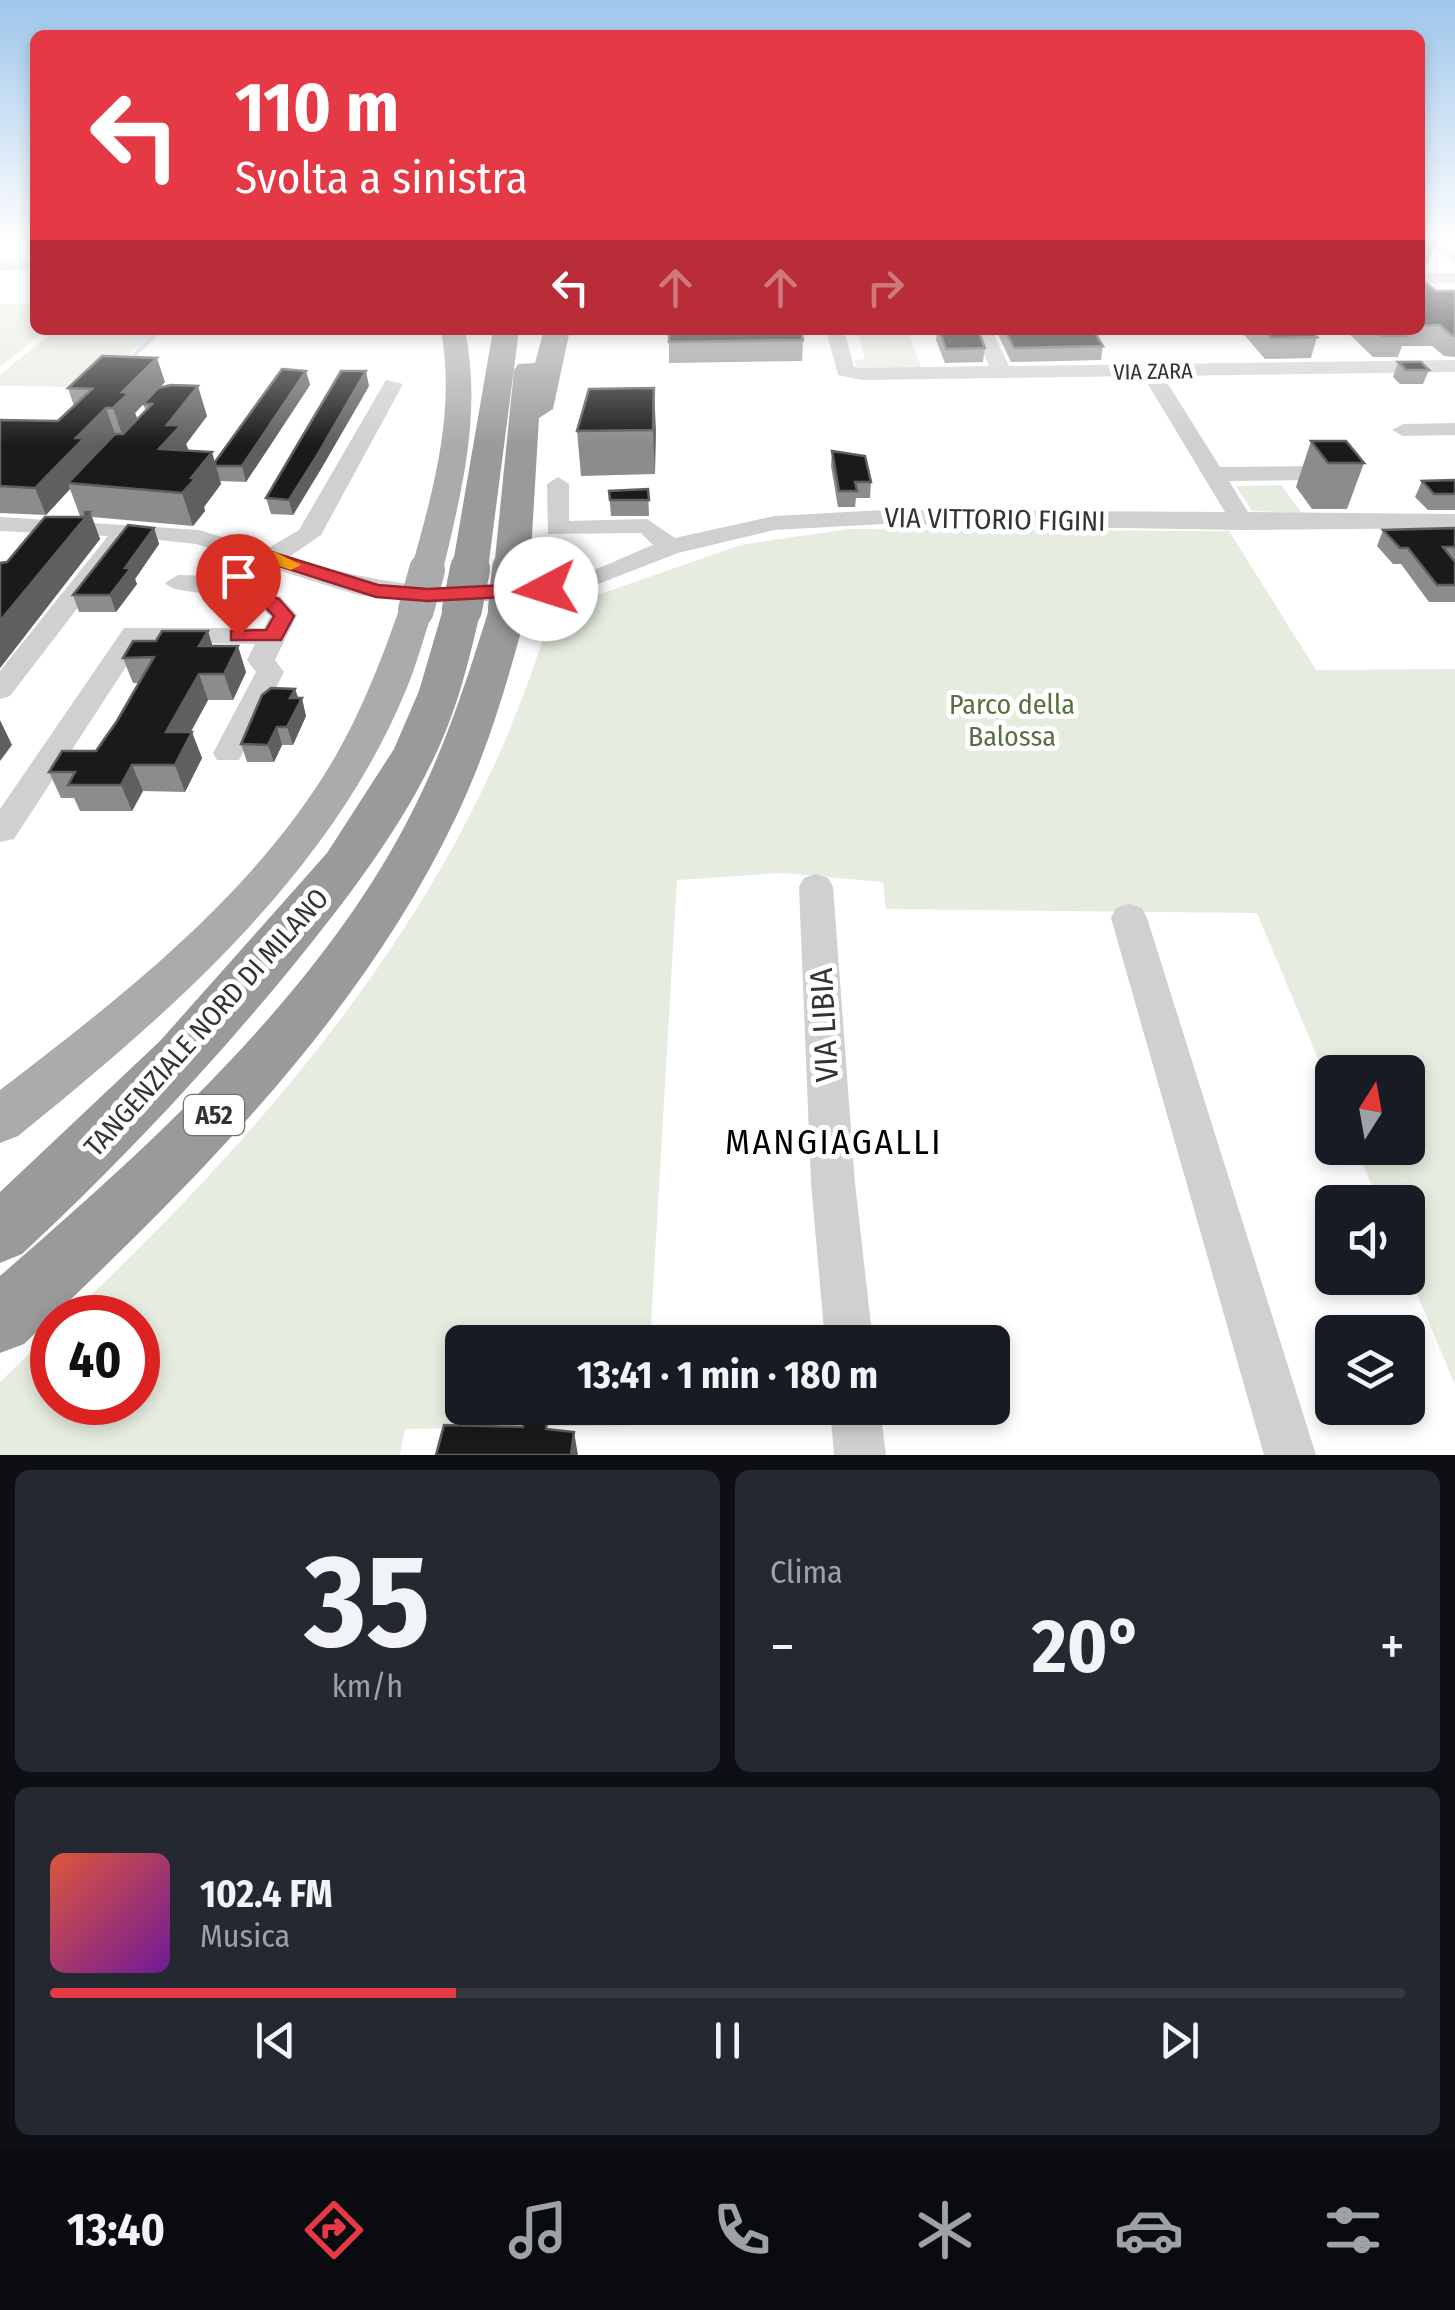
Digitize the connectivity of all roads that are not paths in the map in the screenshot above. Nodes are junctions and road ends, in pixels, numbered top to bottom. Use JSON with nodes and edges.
{"nodes":[{"id":1,"x":454,"y":335,"type":"edge"},
{"id":2,"x":491,"y":335,"type":"edge"},
{"id":3,"x":505,"y":335,"type":"edge"},
{"id":4,"x":530,"y":335,"type":"edge"},
{"id":5,"x":556,"y":335,"type":"edge"},
{"id":6,"x":836,"y":335,"type":"edge"},
{"id":7,"x":985,"y":335,"type":"edge"},
{"id":8,"x":1453,"y":368,"type":"edge"},
{"id":9,"x":1150,"y":371,"type":"junction"},
{"id":10,"x":1003,"y":375,"type":"junction"},
{"id":11,"x":394,"y":384,"type":"dead end"},
{"id":12,"x":499,"y":395,"type":"junction"},
{"id":13,"x":1455,"y":429,"type":"edge"},
{"id":14,"x":1402,"y":430,"type":"dead end"},
{"id":15,"x":1330,"y":473,"type":"edge"},
{"id":16,"x":1213,"y":474,"type":"junction"},
{"id":17,"x":522,"y":478,"type":"junction"},
{"id":18,"x":558,"y":484,"type":"dead end"},
{"id":19,"x":76,"y":498,"type":"edge"},
{"id":20,"x":1455,"y":521,"type":"edge"},
{"id":21,"x":1243,"y":522,"type":"junction"},
{"id":22,"x":0,"y":524,"type":"edge"},
{"id":23,"x":126,"y":529,"type":"junction"},
{"id":24,"x":42,"y":535,"type":"junction"},
{"id":25,"x":199,"y":537,"type":"junction"},
{"id":26,"x":298,"y":539,"type":"junction"},
{"id":27,"x":670,"y":546,"type":"junction"},
{"id":28,"x":259,"y":562,"type":"junction"},
{"id":29,"x":178,"y":584,"type":"dead end"},
{"id":30,"x":224,"y":584,"type":"junction"},
{"id":31,"x":273,"y":636,"type":"junction"},
{"id":32,"x":0,"y":690,"type":"edge"},
{"id":33,"x":228,"y":752,"type":"dead end"},
{"id":34,"x":2,"y":830,"type":"edge"},
{"id":35,"x":816,"y":887,"type":"dead end"},
{"id":36,"x":1129,"y":918,"type":"dead end"},
{"id":37,"x":0,"y":1120,"type":"edge"},
{"id":38,"x":0,"y":1234,"type":"edge"},
{"id":39,"x":0,"y":1320,"type":"edge"},
{"id":40,"x":847,"y":1325,"type":"edge"},
{"id":41,"x":857,"y":1425,"type":"edge"},
{"id":42,"x":860,"y":1455,"type":"edge"},
{"id":43,"x":1290,"y":1455,"type":"edge"}],
"edges":[{"from":1,"to":37,"type":"main road"},
{"from":2,"to":12,"type":"highway"},
{"from":3,"to":12,"type":"highway","name":"TANGENZIALE NORD DI MILANO","number":"A52"},
{"from":4,"to":17,"type":"highway","name":"TANGENZIALE NORD DI MILANO","number":"A52"},
{"from":5,"to":17,"type":"highway"},
{"from":6,"to":10,"type":"street","name":"VIA ZARA"},
{"from":7,"to":10,"type":"street"},
{"from":8,"to":9,"type":"street","name":"VIA ZARA"},
{"from":9,"to":10,"type":"street","name":"VIA ZARA"},
{"from":9,"to":16,"type":"street"},
{"from":11,"to":26,"type":"street"},
{"from":12,"to":38,"type":"highway","name":"TANGENZIALE NORD DI MILANO","number":"A52"},
{"from":13,"to":14,"type":"street"},
{"from":15,"to":16,"type":"street"},
{"from":16,"to":21,"type":"street"},
{"from":17,"to":39,"type":"highway","name":"TANGENZIALE NORD DI MILANO","number":"A52"},
{"from":18,"to":27,"type":"street"},
{"from":19,"to":24,"type":"street"},
{"from":20,"to":21,"type":"street","name":"VIA VITTORIO FIGINI"},
{"from":21,"to":27,"type":"street","name":"VIA VITTORIO FIGINI"},
{"from":22,"to":24,"type":"street"},
{"from":23,"to":24,"type":"street"},
{"from":23,"to":25,"type":"street"},
{"from":23,"to":32,"type":"street"},
{"from":25,"to":26,"type":"street"},
{"from":25,"to":28,"type":"street","name":"VIA VITTORIO FIGINI"},
{"from":26,"to":28,"type":"street"},
{"from":27,"to":28,"type":"street","name":"VIA VITTORIO FIGINI"},
{"from":28,"to":30,"type":"street"},
{"from":29,"to":30,"type":"street"},
{"from":30,"to":31,"type":"street"},
{"from":31,"to":33,"type":"street"},
{"from":31,"to":34,"type":"street"},
{"from":35,"to":40,"type":"street","name":"VIA LIBIA"},
{"from":36,"to":43,"type":"street"},
{"from":41,"to":42,"type":"street"}]}
